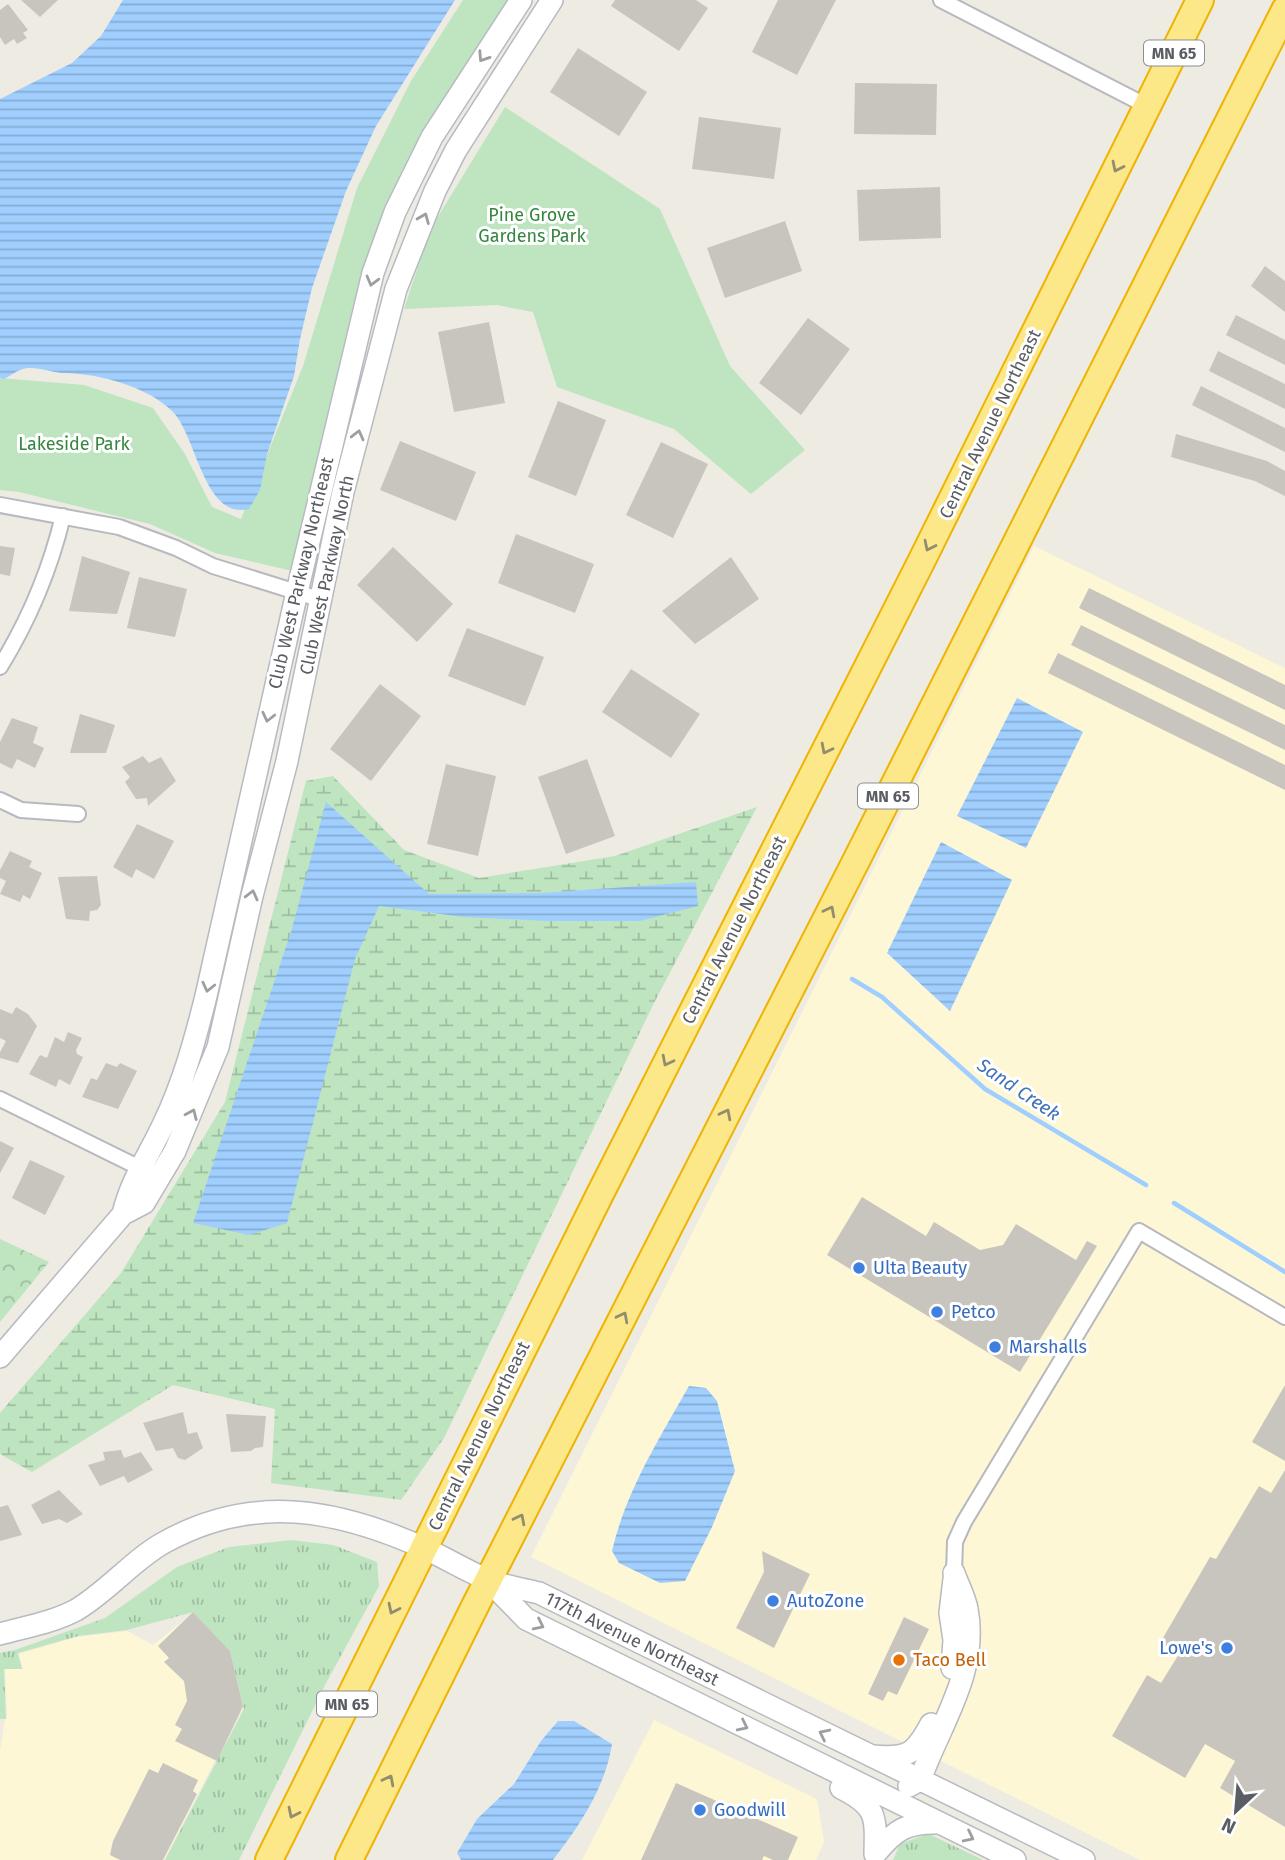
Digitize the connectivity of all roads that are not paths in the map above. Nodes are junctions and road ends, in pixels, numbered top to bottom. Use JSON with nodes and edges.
{"nodes":[{"id":1,"x":521,"y":0,"type":"edge"},
{"id":2,"x":552,"y":0,"type":"edge"},
{"id":3,"x":941,"y":0,"type":"edge"},
{"id":4,"x":1200,"y":0,"type":"edge"},
{"id":5,"x":1285,"y":10,"type":"edge"},
{"id":6,"x":1147,"y":106,"type":"junction"},
{"id":7,"x":0,"y":505,"type":"edge"},
{"id":8,"x":63,"y":516,"type":"junction"},
{"id":9,"x":297,"y":592,"type":"junction"},
{"id":10,"x":322,"y":600,"type":"junction"},
{"id":11,"x":0,"y":667,"type":"edge"},
{"id":12,"x":0,"y":800,"type":"edge"},
{"id":13,"x":78,"y":814,"type":"dead end"},
{"id":14,"x":0,"y":1100,"type":"edge"},
{"id":15,"x":139,"y":1169,"type":"junction"},
{"id":16,"x":161,"y":1175,"type":"junction"},
{"id":17,"x":123,"y":1214,"type":"junction"},
{"id":18,"x":1285,"y":1317,"type":"edge"},
{"id":19,"x":0,"y":1357,"type":"edge"},
{"id":20,"x":424,"y":1548,"type":"junction"},
{"id":21,"x":954,"y":1573,"type":"junction"},
{"id":22,"x":489,"y":1580,"type":"junction"},
{"id":23,"x":0,"y":1634,"type":"edge"},
{"id":24,"x":769,"y":1739,"type":"junction"},
{"id":25,"x":869,"y":1756,"type":"junction"},
{"id":26,"x":920,"y":1780,"type":"junction"},
{"id":27,"x":940,"y":1823,"type":"junction"},
{"id":28,"x":874,"y":1857,"type":"edge"},
{"id":29,"x":269,"y":1860,"type":"edge"},
{"id":30,"x":349,"y":1860,"type":"edge"},
{"id":31,"x":1015,"y":1860,"type":"edge"},
{"id":32,"x":1084,"y":1860,"type":"edge"}],
"edges":[{"from":1,"to":9,"type":"street","name":"Club West Parkway Northeast","one_way":true},
{"from":10,"to":2,"type":"street","name":"Club West Parkway North","one_way":true},
{"from":3,"to":6,"type":"street"},
{"from":4,"to":6,"type":"highway","name":"Central Avenue Northeast","number":"MN 65"},
{"from":22,"to":5,"type":"highway","number":"MN 65","one_way":true},
{"from":6,"to":20,"type":"highway","name":"Central Avenue Northeast","number":"MN 65","one_way":true},
{"from":7,"to":8,"type":"street"},
{"from":8,"to":9,"type":"street"},
{"from":8,"to":11,"type":"street"},
{"from":9,"to":10,"type":"street"},
{"from":9,"to":15,"type":"street","name":"Club West Parkway Northeast","one_way":true},
{"from":16,"to":10,"type":"street","name":"Club West Parkway North","one_way":true},
{"from":12,"to":13,"type":"street"},
{"from":14,"to":15,"type":"street"},
{"from":15,"to":16,"type":"street"},
{"from":15,"to":17,"type":"street","name":"Club West Parkway Northeast"},
{"from":16,"to":17,"type":"street","name":"Club West Parkway North"},
{"from":17,"to":19,"type":"street"},
{"from":18,"to":21,"type":"street"},
{"from":20,"to":22,"type":"street"},
{"from":20,"to":23,"type":"street"},
{"from":20,"to":29,"type":"highway","name":"Central Avenue Northeast","number":"MN 65","one_way":true},
{"from":21,"to":25,"type":"street"},
{"from":21,"to":26,"type":"street"},
{"from":22,"to":24,"type":"street","name":"117th Avenue Northeast","one_way":true},
{"from":25,"to":22,"type":"street","name":"117th Avenue Northeast","one_way":true},
{"from":30,"to":22,"type":"highway","number":"MN 65","one_way":true},
{"from":24,"to":26,"type":"street"},
{"from":24,"to":27,"type":"street","name":"117th Avenue Northeast"},
{"from":24,"to":28,"type":"street"},
{"from":25,"to":26,"type":"street","name":"117th Avenue Northeast"},
{"from":26,"to":32,"type":"street","name":"117th Avenue Northeast"},
{"from":27,"to":28,"type":"street"},
{"from":27,"to":31,"type":"street","name":"117th Avenue Northeast","one_way":true}]}
